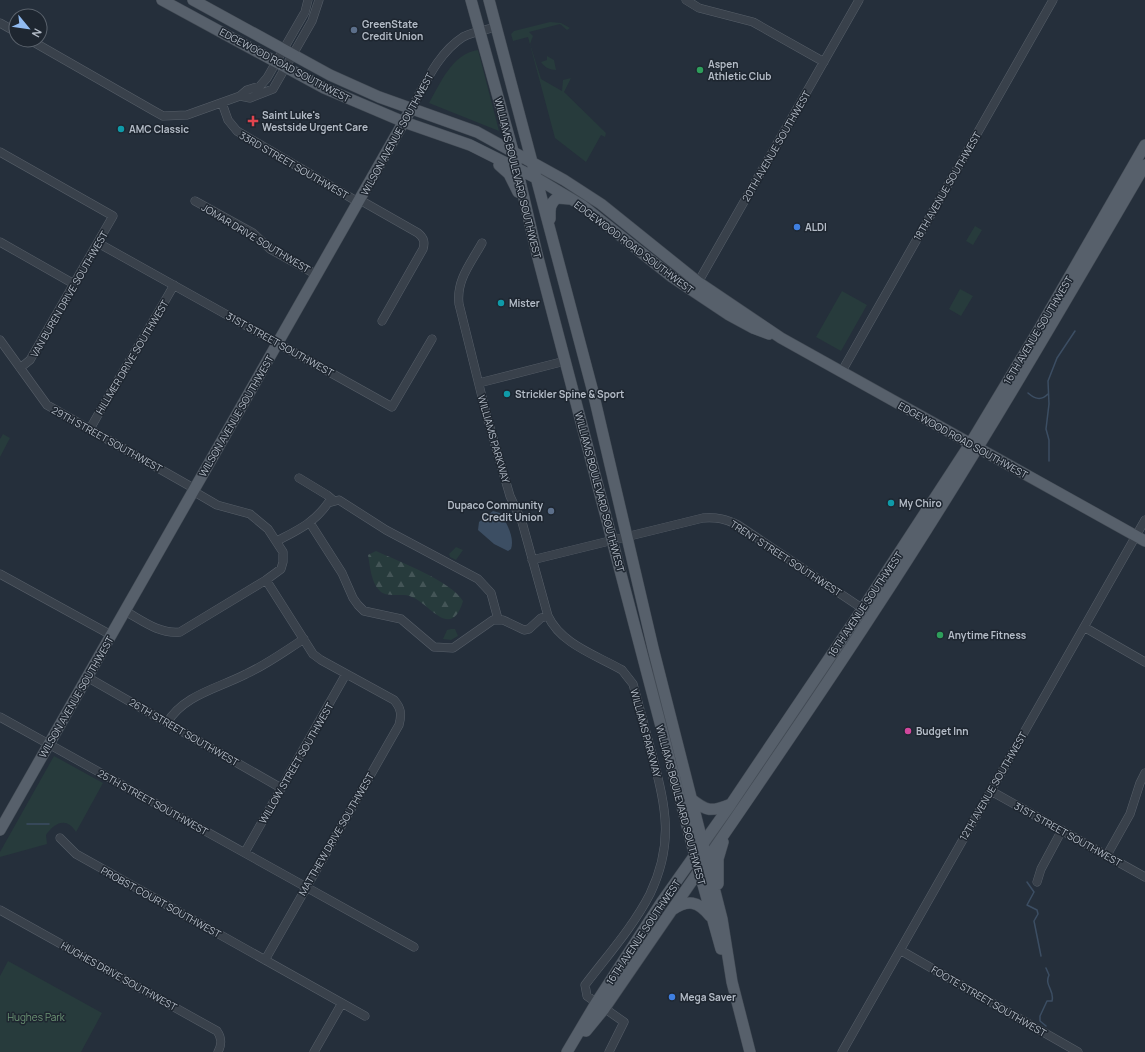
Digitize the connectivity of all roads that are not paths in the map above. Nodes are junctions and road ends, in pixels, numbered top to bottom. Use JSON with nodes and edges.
{"nodes":[{"id":1,"x":162,"y":0,"type":"edge"},
{"id":2,"x":193,"y":0,"type":"edge"},
{"id":3,"x":308,"y":0,"type":"edge"},
{"id":4,"x":319,"y":0,"type":"edge"},
{"id":5,"x":472,"y":0,"type":"edge"},
{"id":6,"x":489,"y":0,"type":"edge"},
{"id":7,"x":686,"y":0,"type":"edge"},
{"id":8,"x":859,"y":0,"type":"edge"},
{"id":9,"x":1053,"y":0,"type":"edge"},
{"id":10,"x":496,"y":27,"type":"junction"},
{"id":11,"x":480,"y":31,"type":"junction"},
{"id":12,"x":44,"y":48,"type":"edge"},
{"id":13,"x":288,"y":53,"type":"junction"},
{"id":14,"x":824,"y":62,"type":"junction"},
{"id":15,"x":281,"y":64,"type":"junction"},
{"id":16,"x":222,"y":103,"type":"junction"},
{"id":17,"x":411,"y":109,"type":"junction"},
{"id":18,"x":404,"y":122,"type":"junction"},
{"id":19,"x":470,"y":145,"type":"junction"},
{"id":20,"x":1145,"y":145,"type":"edge"},
{"id":21,"x":514,"y":151,"type":"junction"},
{"id":22,"x":0,"y":152,"type":"edge"},
{"id":23,"x":531,"y":161,"type":"junction"},
{"id":24,"x":1145,"y":165,"type":"edge"},
{"id":25,"x":518,"y":169,"type":"junction"},
{"id":26,"x":536,"y":178,"type":"junction"},
{"id":27,"x":572,"y":200,"type":"junction"},
{"id":28,"x":195,"y":201,"type":"dead end"},
{"id":29,"x":359,"y":201,"type":"junction"},
{"id":30,"x":528,"y":216,"type":"junction"},
{"id":31,"x":549,"y":229,"type":"junction"},
{"id":32,"x":0,"y":242,"type":"edge"},
{"id":33,"x":98,"y":243,"type":"junction"},
{"id":34,"x":482,"y":243,"type":"dead end"},
{"id":35,"x":317,"y":275,"type":"junction"},
{"id":36,"x":74,"y":284,"type":"junction"},
{"id":37,"x":174,"y":285,"type":"junction"},
{"id":38,"x":695,"y":287,"type":"junction"},
{"id":39,"x":382,"y":321,"type":"dead end"},
{"id":40,"x":432,"y":339,"type":"dead end"},
{"id":41,"x":0,"y":340,"type":"edge"},
{"id":42,"x":278,"y":343,"type":"junction"},
{"id":43,"x":565,"y":361,"type":"junction"},
{"id":44,"x":20,"y":368,"type":"junction"},
{"id":45,"x":842,"y":371,"type":"junction"},
{"id":46,"x":479,"y":383,"type":"junction"},
{"id":47,"x":90,"y":429,"type":"junction"},
{"id":48,"x":974,"y":446,"type":"junction"},
{"id":49,"x":298,"y":478,"type":"dead end"},
{"id":50,"x":194,"y":490,"type":"junction"},
{"id":51,"x":333,"y":500,"type":"junction"},
{"id":52,"x":1145,"y":520,"type":"edge"},
{"id":53,"x":310,"y":523,"type":"junction"},
{"id":54,"x":627,"y":538,"type":"junction"},
{"id":55,"x":1140,"y":539,"type":"edge"},
{"id":56,"x":277,"y":541,"type":"junction"},
{"id":57,"x":613,"y":541,"type":"junction"},
{"id":58,"x":532,"y":560,"type":"junction"},
{"id":59,"x":0,"y":574,"type":"edge"},
{"id":60,"x":266,"y":580,"type":"junction"},
{"id":61,"x":125,"y":611,"type":"junction"},
{"id":62,"x":868,"y":612,"type":"junction"},
{"id":63,"x":548,"y":616,"type":"junction"},
{"id":64,"x":498,"y":620,"type":"junction"},
{"id":65,"x":1084,"y":627,"type":"junction"},
{"id":66,"x":111,"y":635,"type":"junction"},
{"id":67,"x":304,"y":639,"type":"junction"},
{"id":68,"x":1145,"y":662,"type":"edge"},
{"id":69,"x":346,"y":674,"type":"junction"},
{"id":70,"x":87,"y":677,"type":"junction"},
{"id":71,"x":0,"y":717,"type":"edge"},
{"id":72,"x":167,"y":723,"type":"junction"},
{"id":73,"x":49,"y":744,"type":"junction"},
{"id":74,"x":1145,"y":773,"type":"edge"},
{"id":75,"x":281,"y":788,"type":"junction"},
{"id":76,"x":991,"y":791,"type":"junction"},
{"id":77,"x":690,"y":798,"type":"junction"},
{"id":78,"x":731,"y":804,"type":"junction"},
{"id":79,"x":683,"y":812,"type":"junction"},
{"id":80,"x":4,"y":816,"type":"edge"},
{"id":81,"x":734,"y":819,"type":"junction"},
{"id":82,"x":0,"y":830,"type":"edge"},
{"id":83,"x":1062,"y":830,"type":"junction"},
{"id":84,"x":60,"y":838,"type":"dead end"},
{"id":85,"x":703,"y":845,"type":"junction"},
{"id":86,"x":245,"y":852,"type":"junction"},
{"id":87,"x":1107,"y":855,"type":"junction"},
{"id":88,"x":695,"y":856,"type":"junction"},
{"id":89,"x":707,"y":859,"type":"junction"},
{"id":90,"x":699,"y":871,"type":"junction"},
{"id":91,"x":1145,"y":877,"type":"edge"},
{"id":92,"x":1037,"y":882,"type":"dead end"},
{"id":93,"x":306,"y":886,"type":"junction"},
{"id":94,"x":672,"y":888,"type":"junction"},
{"id":95,"x":0,"y":910,"type":"edge"},
{"id":96,"x":671,"y":910,"type":"junction"},
{"id":97,"x":717,"y":918,"type":"junction"},
{"id":98,"x":414,"y":947,"type":"dead end"},
{"id":99,"x":900,"y":950,"type":"junction"},
{"id":100,"x":265,"y":960,"type":"junction"},
{"id":101,"x":342,"y":1003,"type":"junction"},
{"id":102,"x":600,"y":1006,"type":"junction"},
{"id":103,"x":365,"y":1016,"type":"dead end"},
{"id":104,"x":218,"y":1052,"type":"edge"},
{"id":105,"x":314,"y":1052,"type":"edge"},
{"id":106,"x":568,"y":1052,"type":"edge"},
{"id":107,"x":609,"y":1052,"type":"edge"},
{"id":108,"x":750,"y":1052,"type":"edge"},
{"id":109,"x":842,"y":1052,"type":"edge"},
{"id":110,"x":1078,"y":1052,"type":"edge"}],
"edges":[{"from":1,"to":15,"type":"main road","name":"EDGEWOOD ROAD SOUTHWEST"},
{"from":2,"to":13,"type":"main road","name":"EDGEWOOD ROAD SOUTHWEST"},
{"from":3,"to":13,"type":"street"},
{"from":4,"to":13,"type":"street"},
{"from":5,"to":11,"type":"main road","name":"WILLIAMS BOULEVARD SOUTHWEST"},
{"from":6,"to":10,"type":"main road","name":"WILLIAMS BOULEVARD SOUTHWEST"},
{"from":7,"to":14,"type":"street"},
{"from":8,"to":14,"type":"street","name":"20TH AVENUE SOUTHWEST"},
{"from":9,"to":45,"type":"street","name":"18TH AVENUE SOUTHWEST"},
{"from":10,"to":11,"type":"street","name":"WILSON AVENUE SOUTHWEST"},
{"from":10,"to":23,"type":"main road","name":"WILLIAMS BOULEVARD SOUTHWEST"},
{"from":11,"to":17,"type":"street","name":"WILSON AVENUE SOUTHWEST"},
{"from":11,"to":21,"type":"main road","name":"WILLIAMS BOULEVARD SOUTHWEST"},
{"from":12,"to":16,"type":"street"},
{"from":13,"to":15,"type":"street"},
{"from":13,"to":17,"type":"main road","name":"EDGEWOOD ROAD SOUTHWEST"},
{"from":14,"to":38,"type":"street","name":"20TH AVENUE SOUTHWEST"},
{"from":15,"to":16,"type":"street"},
{"from":15,"to":18,"type":"main road","name":"EDGEWOOD ROAD SOUTHWEST"},
{"from":16,"to":29,"type":"street","name":"33RD STREET SOUTHWEST"},
{"from":17,"to":18,"type":"main road","name":"WILSON AVENUE SOUTHWEST"},
{"from":17,"to":21,"type":"main road","name":"EDGEWOOD ROAD SOUTHWEST"},
{"from":18,"to":19,"type":"main road","name":"EDGEWOOD ROAD SOUTHWEST"},
{"from":18,"to":29,"type":"main road","name":"WILSON AVENUE SOUTHWEST"},
{"from":19,"to":25,"type":"main road","name":"EDGEWOOD ROAD SOUTHWEST"},
{"from":19,"to":30,"type":"main road"},
{"from":20,"to":48,"type":"main road","name":"16TH AVENUE SOUTHWEST"},
{"from":21,"to":23,"type":"main road","name":"EDGEWOOD ROAD SOUTHWEST"},
{"from":21,"to":25,"type":"main road","name":"WILLIAMS BOULEVARD SOUTHWEST"},
{"from":22,"to":33,"type":"street","name":"VAN BUREN DRIVE SOUTHWEST"},
{"from":23,"to":26,"type":"main road","name":"WILLIAMS BOULEVARD SOUTHWEST"},
{"from":23,"to":38,"type":"main road","name":"EDGEWOOD ROAD SOUTHWEST"},
{"from":24,"to":48,"type":"main road","name":"16TH AVENUE SOUTHWEST"},
{"from":25,"to":26,"type":"main road","name":"EDGEWOOD ROAD SOUTHWEST"},
{"from":25,"to":30,"type":"main road","name":"WILLIAMS BOULEVARD SOUTHWEST"},
{"from":26,"to":27,"type":"main road","name":"EDGEWOOD ROAD SOUTHWEST"},
{"from":26,"to":31,"type":"main road","name":"WILLIAMS BOULEVARD SOUTHWEST"},
{"from":27,"to":31,"type":"main road"},
{"from":27,"to":38,"type":"main road","name":"EDGEWOOD ROAD SOUTHWEST"},
{"from":28,"to":35,"type":"street","name":"JOMAR DRIVE SOUTHWEST"},
{"from":29,"to":35,"type":"main road","name":"WILSON AVENUE SOUTHWEST"},
{"from":29,"to":39,"type":"street","name":"33RD STREET SOUTHWEST"},
{"from":30,"to":43,"type":"main road","name":"WILLIAMS BOULEVARD SOUTHWEST"},
{"from":31,"to":54,"type":"main road","name":"WILLIAMS BOULEVARD SOUTHWEST"},
{"from":32,"to":36,"type":"street"},
{"from":33,"to":36,"type":"street","name":"VAN BUREN DRIVE SOUTHWEST"},
{"from":33,"to":37,"type":"street","name":"31ST STREET SOUTHWEST"},
{"from":34,"to":46,"type":"street","name":"WILLIAMS PARKWAY"},
{"from":35,"to":42,"type":"main road","name":"WILSON AVENUE SOUTHWEST"},
{"from":36,"to":44,"type":"street","name":"VAN BUREN DRIVE SOUTHWEST"},
{"from":37,"to":42,"type":"street","name":"31ST STREET SOUTHWEST"},
{"from":37,"to":47,"type":"street","name":"HILLMER DRIVE SOUTHWEST"},
{"from":38,"to":45,"type":"main road","name":"EDGEWOOD ROAD SOUTHWEST"},
{"from":40,"to":42,"type":"street","name":"31ST STREET SOUTHWEST"},
{"from":41,"to":44,"type":"street","name":"29TH STREET SOUTHWEST"},
{"from":42,"to":50,"type":"main road","name":"WILSON AVENUE SOUTHWEST"},
{"from":43,"to":46,"type":"street","name":"WILLIAMS PARKWAY"},
{"from":43,"to":57,"type":"main road","name":"WILLIAMS BOULEVARD SOUTHWEST"},
{"from":44,"to":47,"type":"street","name":"29TH STREET SOUTHWEST"},
{"from":45,"to":48,"type":"main road","name":"EDGEWOOD ROAD SOUTHWEST"},
{"from":46,"to":58,"type":"street","name":"WILLIAMS PARKWAY"},
{"from":47,"to":50,"type":"street","name":"29TH STREET SOUTHWEST"},
{"from":48,"to":55,"type":"main road","name":"EDGEWOOD ROAD SOUTHWEST"},
{"from":48,"to":62,"type":"main road","name":"16TH AVENUE SOUTHWEST"},
{"from":49,"to":51,"type":"street"},
{"from":50,"to":56,"type":"street","name":"29TH STREET SOUTHWEST"},
{"from":50,"to":61,"type":"main road","name":"WILSON AVENUE SOUTHWEST"},
{"from":51,"to":53,"type":"street"},
{"from":51,"to":64,"type":"street"},
{"from":52,"to":55,"type":"street","name":"12TH AVENUE SOUTHWEST"},
{"from":53,"to":56,"type":"street"},
{"from":53,"to":64,"type":"street"},
{"from":54,"to":57,"type":"street","name":"TRENT STREET SOUTHWEST"},
{"from":54,"to":62,"type":"street","name":"TRENT STREET SOUTHWEST"},
{"from":54,"to":77,"type":"main road","name":"WILLIAMS BOULEVARD SOUTHWEST"},
{"from":55,"to":65,"type":"street","name":"12TH AVENUE SOUTHWEST"},
{"from":56,"to":60,"type":"street","name":"29TH STREET SOUTHWEST"},
{"from":57,"to":58,"type":"street","name":"TRENT STREET SOUTHWEST"},
{"from":57,"to":79,"type":"main road","name":"WILLIAMS BOULEVARD SOUTHWEST"},
{"from":58,"to":63,"type":"street","name":"WILLIAMS PARKWAY"},
{"from":59,"to":66,"type":"street"},
{"from":60,"to":61,"type":"street","name":"29TH STREET SOUTHWEST"},
{"from":60,"to":67,"type":"street"},
{"from":61,"to":66,"type":"main road","name":"WILSON AVENUE SOUTHWEST"},
{"from":62,"to":78,"type":"main road","name":"16TH AVENUE SOUTHWEST"},
{"from":62,"to":81,"type":"main road","name":"16TH AVENUE SOUTHWEST"},
{"from":63,"to":64,"type":"street"},
{"from":63,"to":102,"type":"street","name":"WILLIAMS PARKWAY"},
{"from":65,"to":68,"type":"street"},
{"from":65,"to":76,"type":"street","name":"12TH AVENUE SOUTHWEST"},
{"from":66,"to":70,"type":"main road","name":"WILSON AVENUE SOUTHWEST"},
{"from":67,"to":69,"type":"street"},
{"from":67,"to":72,"type":"street"},
{"from":69,"to":75,"type":"street","name":"WILLOW STREET SOUTHWEST"},
{"from":69,"to":93,"type":"street","name":"MATTHEW DRIVE SOUTHWEST"},
{"from":70,"to":72,"type":"street","name":"26TH STREET SOUTHWEST"},
{"from":70,"to":73,"type":"main road","name":"WILSON AVENUE SOUTHWEST"},
{"from":71,"to":73,"type":"street","name":"25TH STREET SOUTHWEST"},
{"from":72,"to":75,"type":"street","name":"26TH STREET SOUTHWEST"},
{"from":73,"to":80,"type":"main road","name":"WILSON AVENUE SOUTHWEST"},
{"from":73,"to":86,"type":"street","name":"25TH STREET SOUTHWEST"},
{"from":74,"to":87,"type":"street"},
{"from":75,"to":86,"type":"street","name":"WILLOW STREET SOUTHWEST"},
{"from":76,"to":83,"type":"street","name":"31ST STREET SOUTHWEST"},
{"from":76,"to":99,"type":"street","name":"12TH AVENUE SOUTHWEST"},
{"from":77,"to":78,"type":"main road"},
{"from":77,"to":85,"type":"main road","name":"WILLIAMS BOULEVARD SOUTHWEST"},
{"from":78,"to":85,"type":"main road","name":"16TH AVENUE SOUTHWEST"},
{"from":79,"to":88,"type":"main road","name":"WILLIAMS BOULEVARD SOUTHWEST"},
{"from":79,"to":94,"type":"main road"},
{"from":80,"to":82,"type":"main road","name":"WILSON AVENUE SOUTHWEST"},
{"from":81,"to":89,"type":"main road","name":"16TH AVENUE SOUTHWEST"},
{"from":81,"to":97,"type":"main road"},
{"from":83,"to":87,"type":"street","name":"31ST STREET SOUTHWEST"},
{"from":83,"to":92,"type":"street"},
{"from":84,"to":100,"type":"street","name":"PROBST COURT SOUTHWEST"},
{"from":85,"to":88,"type":"main road","name":"16TH AVENUE SOUTHWEST"},
{"from":85,"to":89,"type":"main road","name":"WILLIAMS BOULEVARD SOUTHWEST"},
{"from":86,"to":93,"type":"street","name":"25TH STREET SOUTHWEST"},
{"from":87,"to":91,"type":"street","name":"31ST STREET SOUTHWEST"},
{"from":88,"to":90,"type":"main road","name":"WILLIAMS BOULEVARD SOUTHWEST"},
{"from":88,"to":94,"type":"main road","name":"16TH AVENUE SOUTHWEST"},
{"from":89,"to":90,"type":"main road","name":"16TH AVENUE SOUTHWEST"},
{"from":89,"to":97,"type":"main road","name":"WILLIAMS BOULEVARD SOUTHWEST"},
{"from":90,"to":96,"type":"main road","name":"16TH AVENUE SOUTHWEST"},
{"from":90,"to":97,"type":"main road","name":"WILLIAMS BOULEVARD SOUTHWEST"},
{"from":93,"to":98,"type":"street","name":"25TH STREET SOUTHWEST"},
{"from":93,"to":100,"type":"street","name":"MATTHEW DRIVE SOUTHWEST"},
{"from":94,"to":102,"type":"main road","name":"16TH AVENUE SOUTHWEST"},
{"from":95,"to":104,"type":"street","name":"HUGHES DRIVE SOUTHWEST"},
{"from":96,"to":97,"type":"main road"},
{"from":96,"to":102,"type":"main road","name":"16TH AVENUE SOUTHWEST"},
{"from":97,"to":108,"type":"main road","name":"WILLIAMS BOULEVARD SOUTHWEST"},
{"from":99,"to":109,"type":"street","name":"12TH AVENUE SOUTHWEST"},
{"from":99,"to":110,"type":"street","name":"FOOTE STREET SOUTHWEST"},
{"from":100,"to":101,"type":"street","name":"PROBST COURT SOUTHWEST"},
{"from":101,"to":103,"type":"street","name":"PROBST COURT SOUTHWEST"},
{"from":101,"to":105,"type":"street"},
{"from":102,"to":106,"type":"main road","name":"16TH AVENUE SOUTHWEST"},
{"from":102,"to":107,"type":"street"}]}
